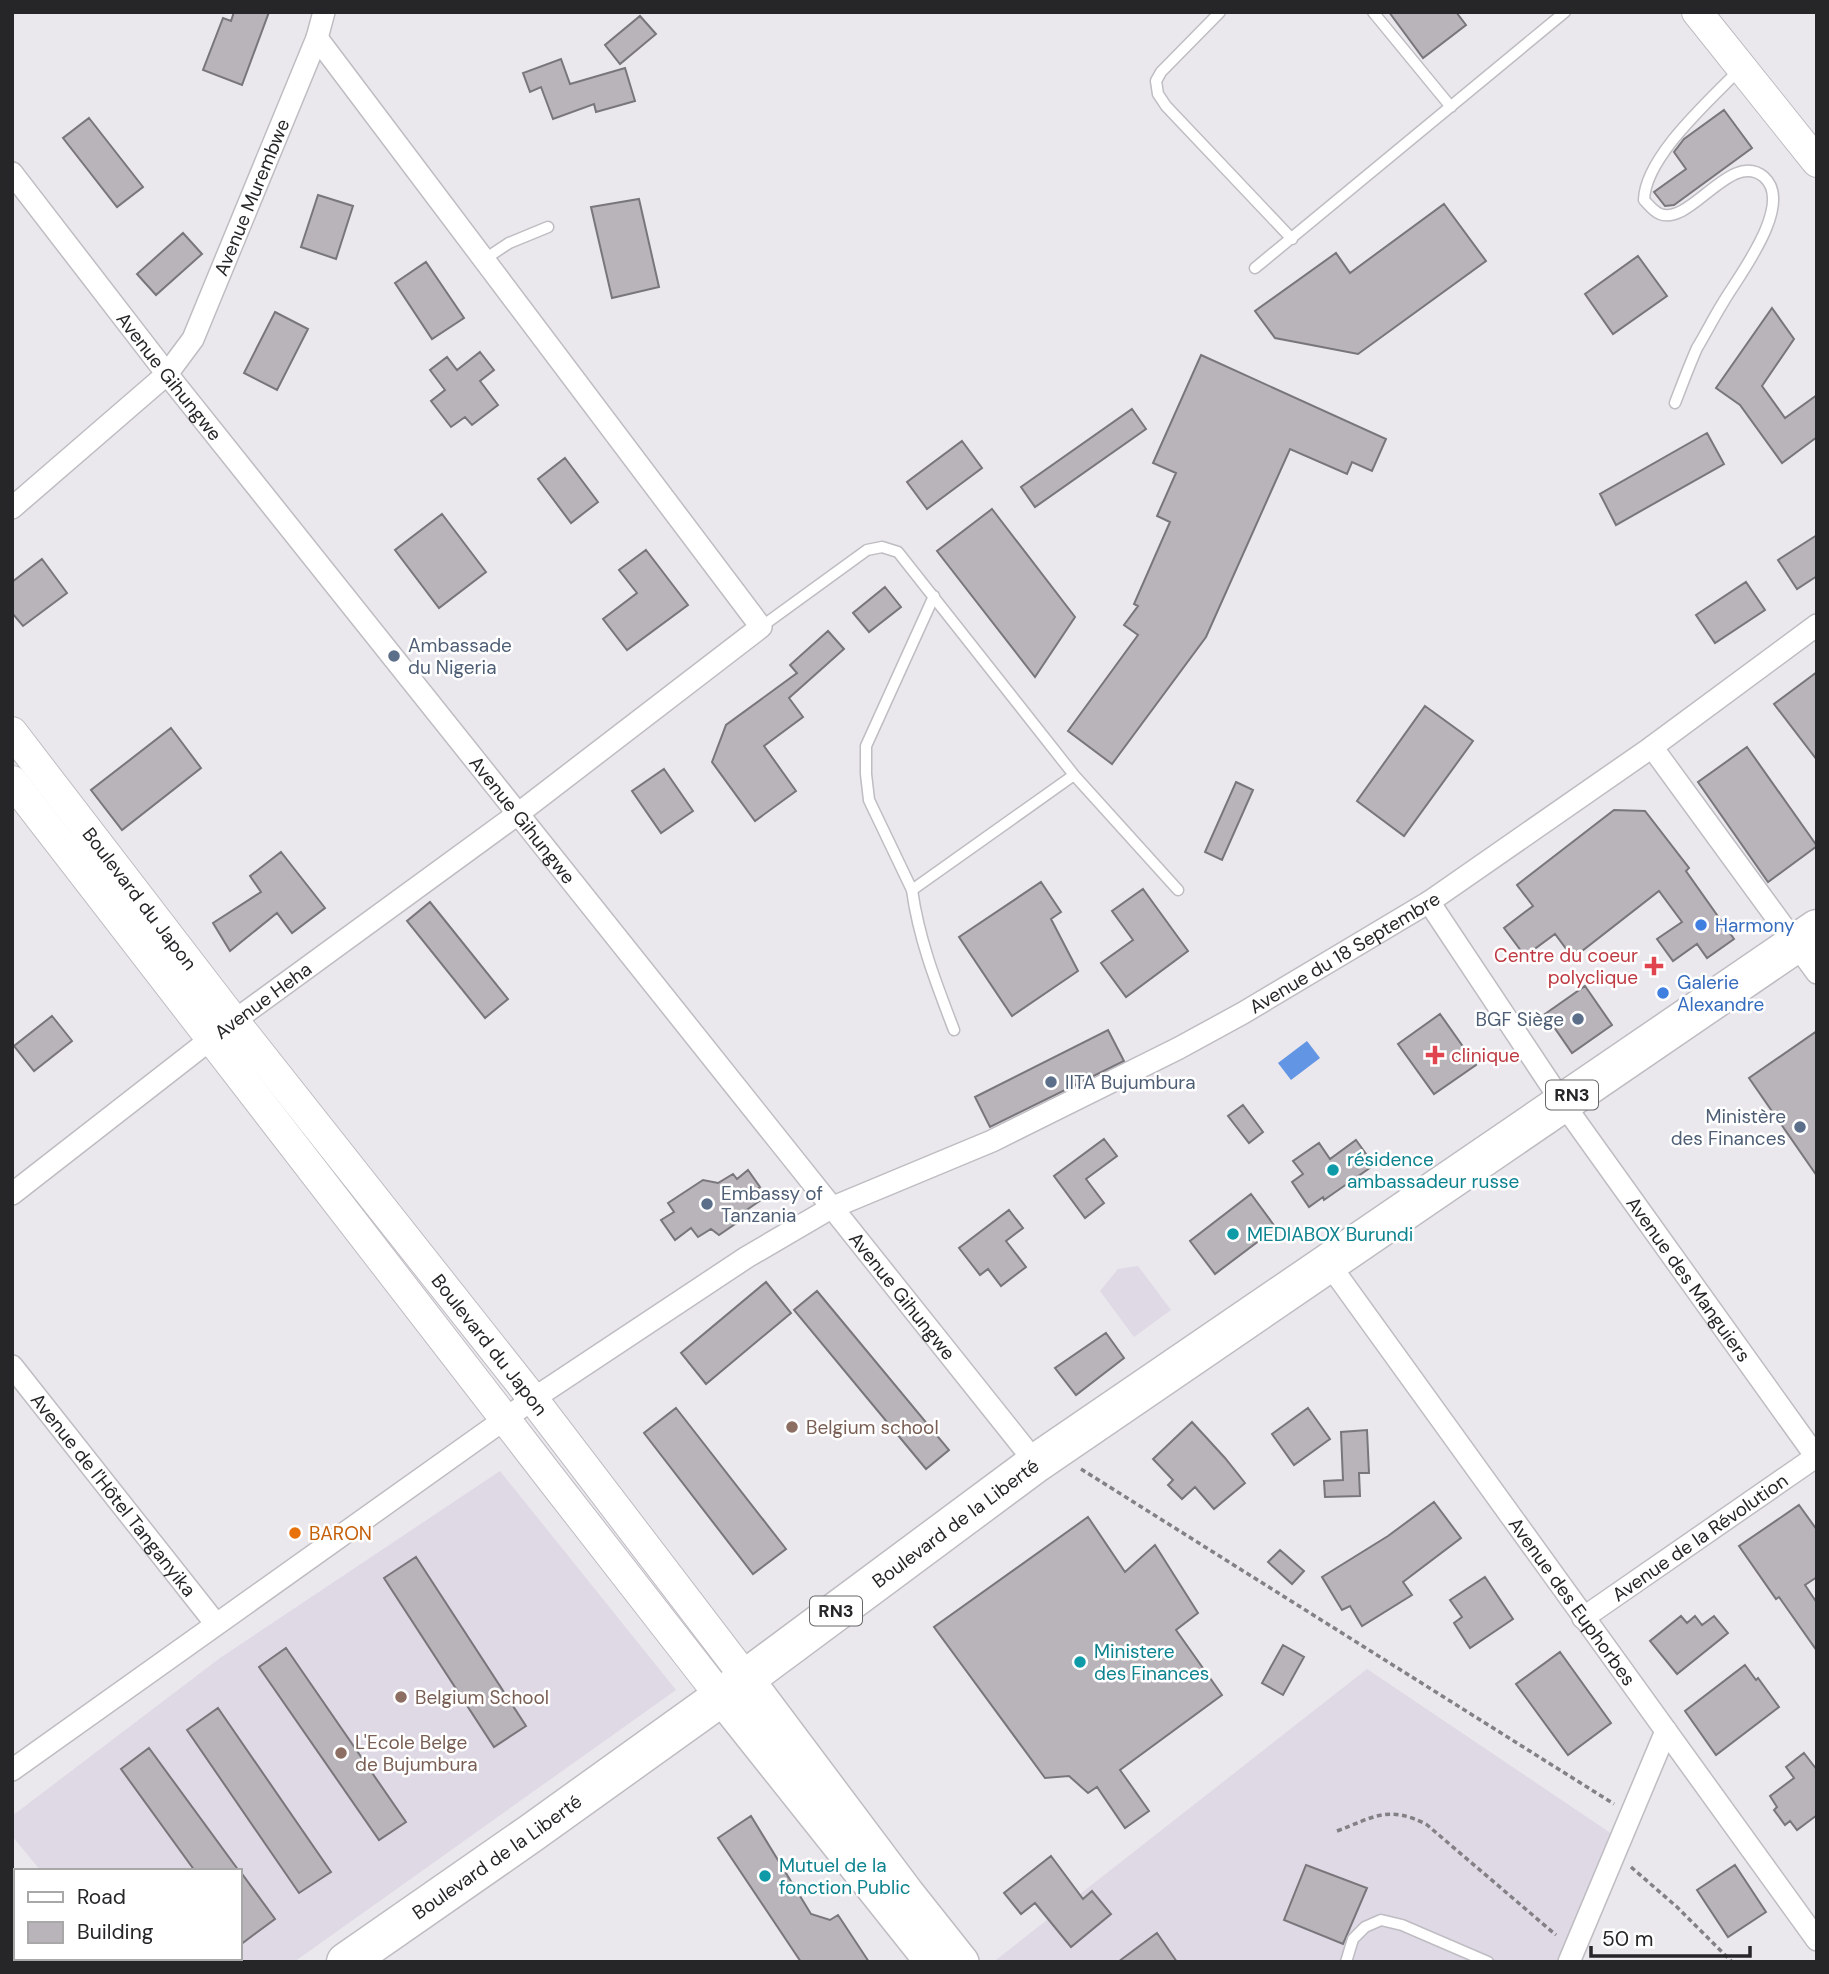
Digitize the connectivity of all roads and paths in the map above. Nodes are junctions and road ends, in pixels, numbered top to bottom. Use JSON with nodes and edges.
{"nodes":[{"id":1,"x":324,"y":12,"type":"edge"},
{"id":2,"x":1220,"y":12,"type":"edge"},
{"id":3,"x":1373,"y":12,"type":"edge"},
{"id":4,"x":1565,"y":12,"type":"edge"},
{"id":5,"x":1696,"y":12,"type":"edge"},
{"id":6,"x":317,"y":38,"type":"junction"},
{"id":7,"x":1741,"y":68,"type":"junction"},
{"id":8,"x":1451,"y":107,"type":"junction"},
{"id":9,"x":1817,"y":162,"type":"edge"},
{"id":10,"x":12,"y":173,"type":"edge"},
{"id":11,"x":548,"y":228,"type":"dead end"},
{"id":12,"x":1292,"y":239,"type":"junction"},
{"id":13,"x":485,"y":259,"type":"junction"},
{"id":14,"x":1255,"y":268,"type":"dead end"},
{"id":15,"x":167,"y":374,"type":"junction"},
{"id":16,"x":1675,"y":403,"type":"dead end"},
{"id":17,"x":12,"y":508,"type":"edge"},
{"id":18,"x":934,"y":596,"type":"junction"},
{"id":19,"x":1817,"y":625,"type":"edge"},
{"id":20,"x":761,"y":627,"type":"junction"},
{"id":21,"x":12,"y":732,"type":"edge"},
{"id":22,"x":1652,"y":747,"type":"junction"},
{"id":23,"x":1073,"y":775,"type":"junction"},
{"id":24,"x":12,"y":781,"type":"edge"},
{"id":25,"x":519,"y":813,"type":"junction"},
{"id":26,"x":912,"y":890,"type":"junction"},
{"id":27,"x":1178,"y":890,"type":"dead end"},
{"id":28,"x":1429,"y":902,"type":"junction"},
{"id":29,"x":1810,"y":948,"type":"edge"},
{"id":30,"x":223,"y":1030,"type":"junction"},
{"id":31,"x":954,"y":1030,"type":"dead end"},
{"id":32,"x":1562,"y":1102,"type":"junction"},
{"id":33,"x":12,"y":1194,"type":"edge"},
{"id":34,"x":831,"y":1208,"type":"junction"},
{"id":35,"x":1329,"y":1264,"type":"junction"},
{"id":36,"x":12,"y":1366,"type":"edge"},
{"id":37,"x":533,"y":1398,"type":"junction"},
{"id":38,"x":505,"y":1421,"type":"junction"},
{"id":39,"x":1045,"y":1457,"type":"junction"},
{"id":40,"x":1816,"y":1457,"type":"edge"},
{"id":41,"x":1583,"y":1618,"type":"junction"},
{"id":42,"x":216,"y":1624,"type":"junction"},
{"id":43,"x":734,"y":1687,"type":"junction"},
{"id":44,"x":1666,"y":1731,"type":"junction"},
{"id":45,"x":12,"y":1770,"type":"edge"},
{"id":46,"x":1631,"y":1814,"type":"junction"},
{"id":47,"x":1337,"y":1831,"type":"dead end"},
{"id":48,"x":1613,"y":1852,"type":"junction"},
{"id":49,"x":1817,"y":1940,"type":"edge"},
{"id":50,"x":1571,"y":1956,"type":"edge"},
{"id":51,"x":346,"y":1962,"type":"edge"},
{"id":52,"x":932,"y":1962,"type":"edge"},
{"id":53,"x":962,"y":1962,"type":"edge"},
{"id":54,"x":1346,"y":1962,"type":"edge"},
{"id":55,"x":1488,"y":1962,"type":"edge"},
{"id":56,"x":1732,"y":1962,"type":"edge"}],
"edges":[{"from":1,"to":6,"type":"street","name":"Avenue Murembwe"},
{"from":2,"to":12,"type":"lane"},
{"from":3,"to":8,"type":"lane"},
{"from":4,"to":8,"type":"lane"},
{"from":5,"to":7,"type":"main road"},
{"from":6,"to":13,"type":"street"},
{"from":6,"to":15,"type":"street","name":"Avenue Murembwe"},
{"from":7,"to":9,"type":"main road"},
{"from":7,"to":16,"type":"lane"},
{"from":8,"to":12,"type":"lane"},
{"from":10,"to":15,"type":"street","name":"Avenue Gihungwe"},
{"from":11,"to":13,"type":"lane"},
{"from":12,"to":14,"type":"lane"},
{"from":13,"to":20,"type":"street"},
{"from":15,"to":17,"type":"street","name":"Avenue Murembwe"},
{"from":15,"to":25,"type":"street","name":"Avenue Gihungwe"},
{"from":18,"to":20,"type":"lane"},
{"from":18,"to":23,"type":"lane"},
{"from":18,"to":26,"type":"lane"},
{"from":19,"to":22,"type":"street","name":"Avenue du 18 Septembre"},
{"from":20,"to":25,"type":"street","name":"Avenue Heha"},
{"from":21,"to":30,"type":"main road","name":"Boulevard du Japon"},
{"from":22,"to":28,"type":"street","name":"Avenue du 18 Septembre"},
{"from":22,"to":29,"type":"street"},
{"from":23,"to":26,"type":"lane"},
{"from":23,"to":27,"type":"lane"},
{"from":24,"to":30,"type":"main road","name":"Boulevard du Japon"},
{"from":25,"to":30,"type":"street","name":"Avenue Heha"},
{"from":25,"to":34,"type":"street","name":"Avenue Gihungwe"},
{"from":26,"to":31,"type":"lane"},
{"from":28,"to":32,"type":"street","name":"Avenue des Manguiers"},
{"from":28,"to":34,"type":"street","name":"Avenue du 18 Septembre"},
{"from":29,"to":32,"type":"highway","number":"RN3"},
{"from":30,"to":33,"type":"street","name":"Avenue Heha"},
{"from":30,"to":37,"type":"main road","name":"Boulevard du Japon"},
{"from":30,"to":38,"type":"main road","name":"Boulevard du Japon"},
{"from":32,"to":35,"type":"highway","number":"RN3"},
{"from":32,"to":40,"type":"street","name":"Avenue des Manguiers"},
{"from":34,"to":37,"type":"street","name":"Avenue du 18 Septembre"},
{"from":34,"to":39,"type":"street","name":"Avenue Gihungwe"},
{"from":35,"to":39,"type":"highway","name":"Boulevard de la Liberté","number":"RN3"},
{"from":35,"to":41,"type":"street","name":"Avenue des Euphorbes"},
{"from":36,"to":42,"type":"street","name":"Avenue de l'Hôtel Tanganyika"},
{"from":37,"to":38,"type":"street","name":"Avenue du 18 Septembre"},
{"from":37,"to":43,"type":"main road","name":"Boulevard du Japon"},
{"from":38,"to":42,"type":"street","name":"Avenue du 18 Septembre"},
{"from":38,"to":43,"type":"main road","name":"Boulevard du Japon"},
{"from":39,"to":43,"type":"highway","name":"Boulevard de la Liberté","number":"RN3"},
{"from":39,"to":46,"type":"path"},
{"from":40,"to":41,"type":"street","name":"Avenue de la Révolution"},
{"from":41,"to":44,"type":"street","name":"Avenue des Euphorbes"},
{"from":42,"to":45,"type":"street","name":"Avenue du 18 Septembre"},
{"from":43,"to":51,"type":"highway","name":"Boulevard de la Liberté","number":"RN3"},
{"from":43,"to":52,"type":"main road","name":"Boulevard du Japon"},
{"from":43,"to":53,"type":"main road","name":"Boulevard du Japon"},
{"from":44,"to":46,"type":"street"},
{"from":44,"to":49,"type":"street","name":"Avenue des Euphorbes"},
{"from":46,"to":48,"type":"street"},
{"from":47,"to":50,"type":"path"},
{"from":48,"to":50,"type":"street"},
{"from":48,"to":56,"type":"path"},
{"from":54,"to":55,"type":"lane"}]}
